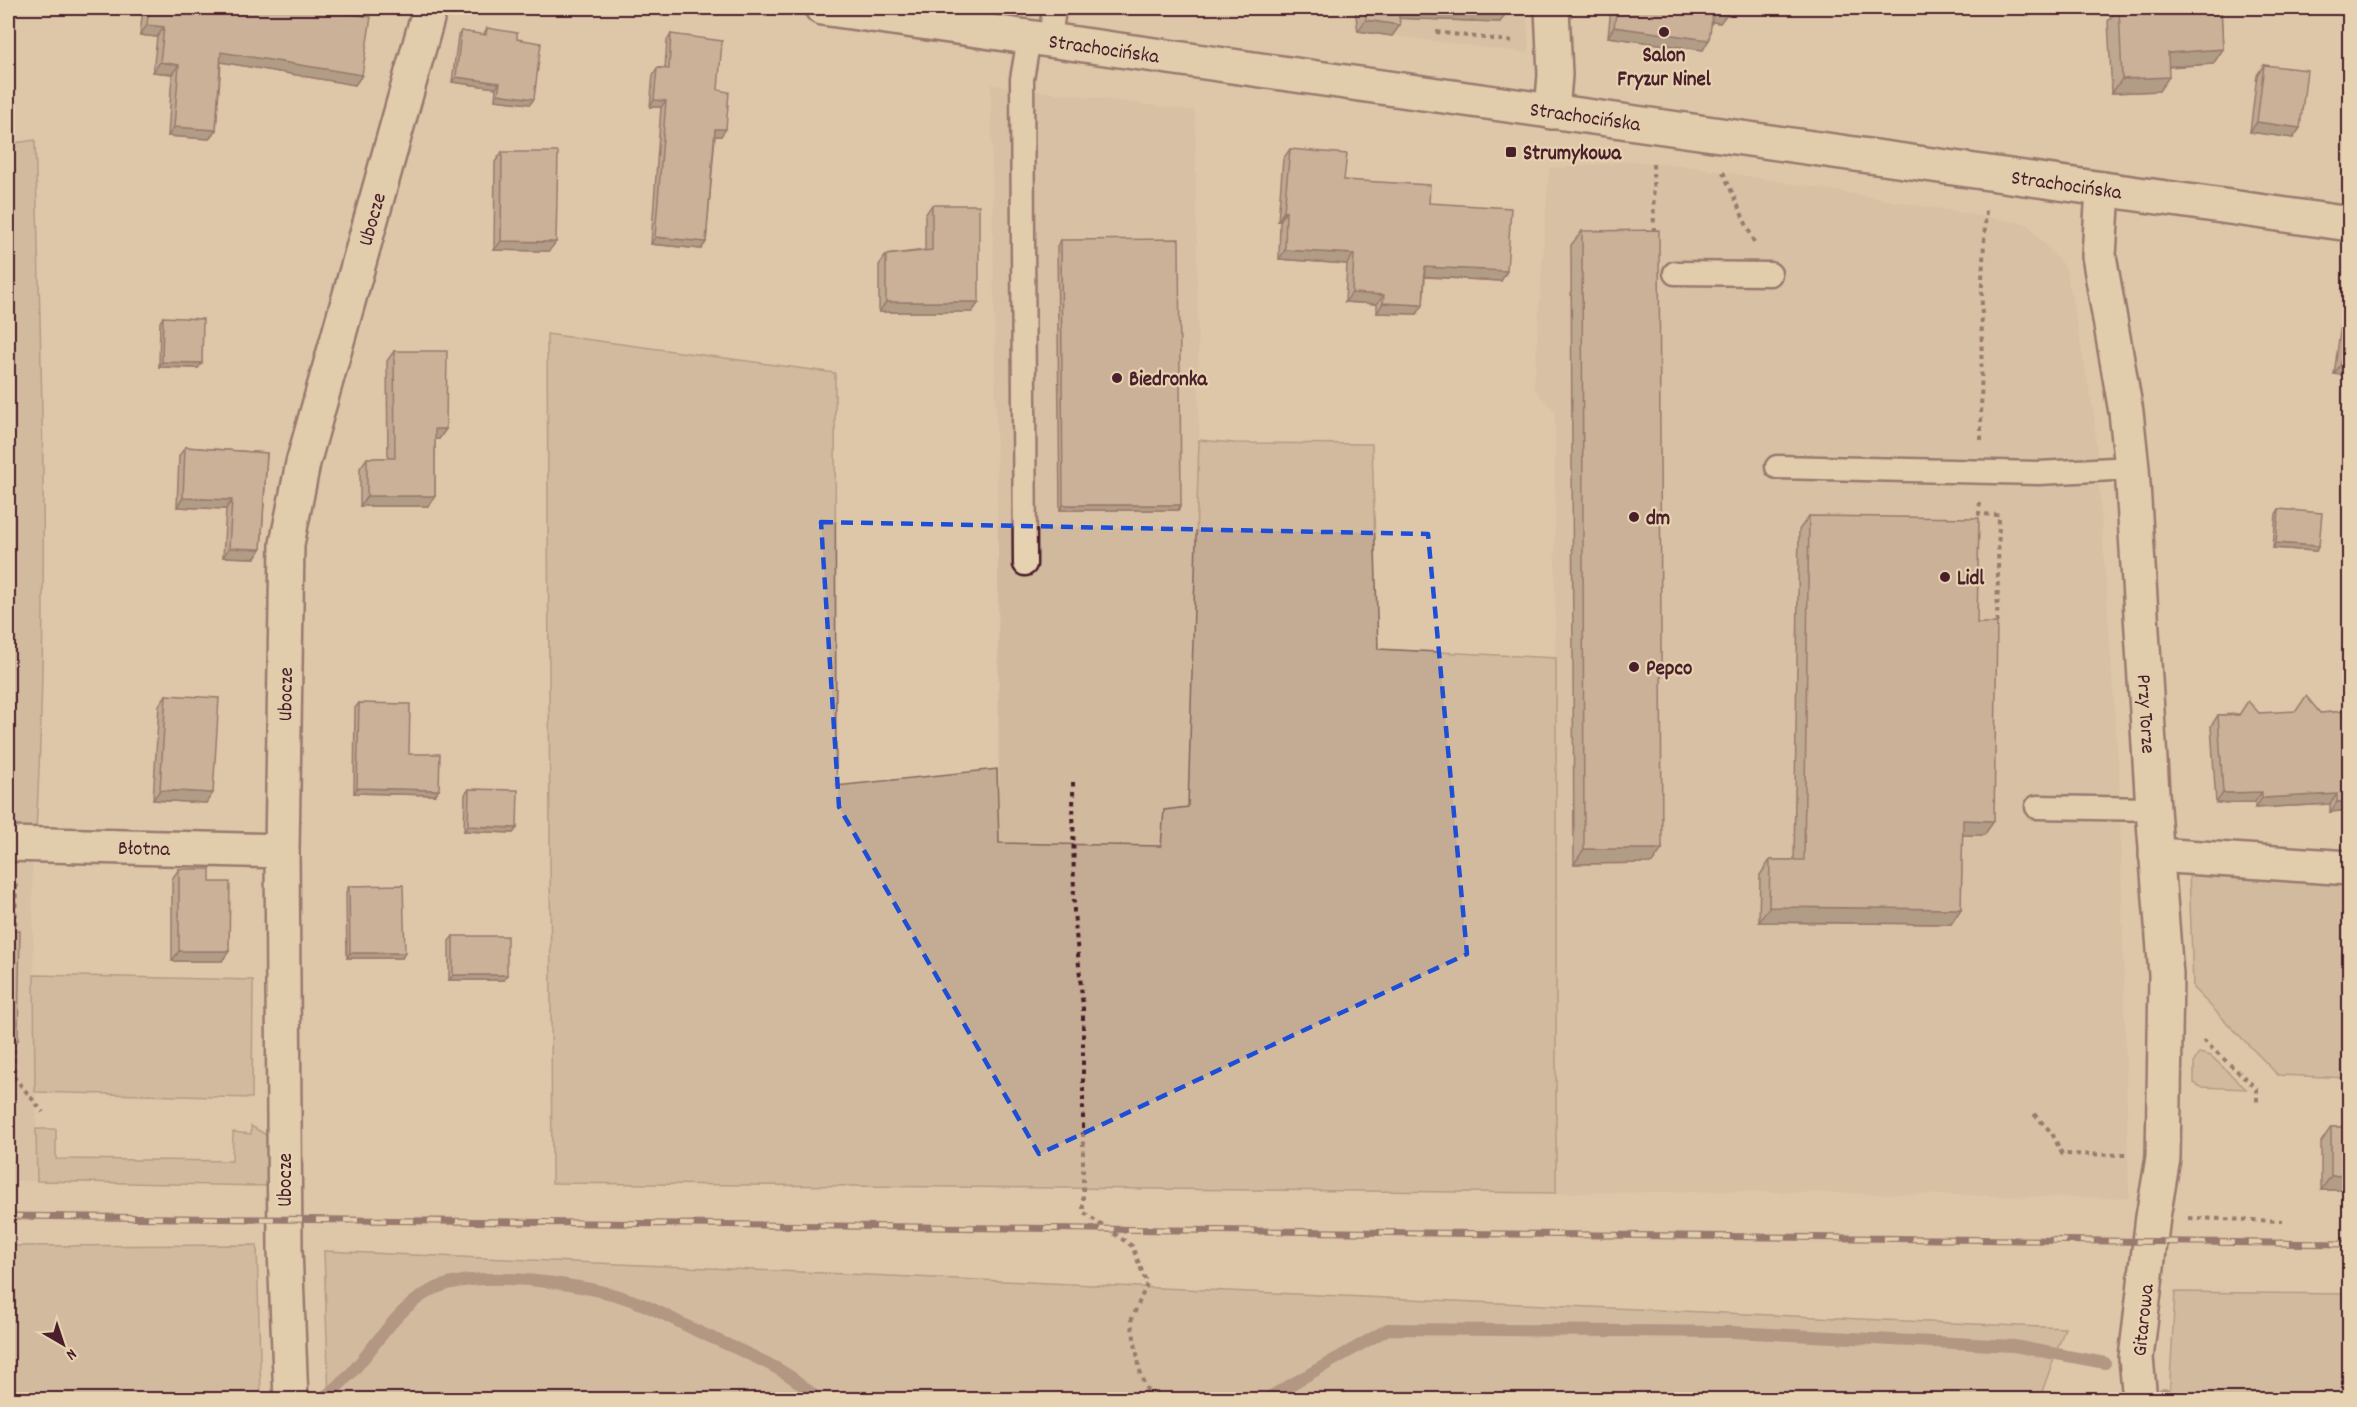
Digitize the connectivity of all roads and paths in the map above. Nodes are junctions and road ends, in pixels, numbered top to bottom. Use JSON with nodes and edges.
{"nodes":[{"id":1,"x":430,"y":8,"type":"edge"},
{"id":2,"x":822,"y":8,"type":"edge"},
{"id":3,"x":1054,"y":8,"type":"edge"},
{"id":4,"x":1552,"y":8,"type":"edge"},
{"id":5,"x":1436,"y":32,"type":"edge"},
{"id":6,"x":1039,"y":39,"type":"junction"},
{"id":7,"x":1523,"y":43,"type":"dead end"},
{"id":8,"x":1552,"y":112,"type":"junction"},
{"id":9,"x":1652,"y":162,"type":"dead end"},
{"id":10,"x":1719,"y":163,"type":"dead end"},
{"id":11,"x":2103,"y":189,"type":"junction"},
{"id":12,"x":1986,"y":206,"type":"dead end"},
{"id":13,"x":2349,"y":224,"type":"edge"},
{"id":14,"x":1676,"y":273,"type":"joint"},
{"id":15,"x":1770,"y":274,"type":"joint"},
{"id":16,"x":1777,"y":467,"type":"dead end"},
{"id":17,"x":2132,"y":468,"type":"junction"},
{"id":18,"x":1981,"y":471,"type":"junction"},
{"id":19,"x":1025,"y":564,"type":"dead end"},
{"id":20,"x":1996,"y":630,"type":"edge"},
{"id":21,"x":1073,"y":782,"type":"dead end"},
{"id":22,"x":2037,"y":807,"type":"dead end"},
{"id":23,"x":2153,"y":809,"type":"junction"},
{"id":24,"x":12,"y":844,"type":"edge"},
{"id":25,"x":282,"y":851,"type":"junction"},
{"id":26,"x":2156,"y":855,"type":"junction"},
{"id":27,"x":2349,"y":868,"type":"edge"},
{"id":28,"x":8,"y":936,"type":"edge"},
{"id":29,"x":2166,"y":1026,"type":"junction"},
{"id":30,"x":14,"y":1030,"type":"edge"},
{"id":31,"x":2257,"y":1105,"type":"dead end"},
{"id":32,"x":43,"y":1112,"type":"dead end"},
{"id":33,"x":2034,"y":1114,"type":"dead end"},
{"id":34,"x":2163,"y":1158,"type":"junction"},
{"id":35,"x":2283,"y":1221,"type":"dead end"},
{"id":36,"x":2151,"y":1229,"type":"junction"},
{"id":37,"x":291,"y":1400,"type":"edge"},
{"id":38,"x":1152,"y":1400,"type":"edge"},
{"id":39,"x":2140,"y":1400,"type":"edge"}],
"edges":[{"from":1,"to":25,"type":"street","name":"Ubocze"},
{"from":2,"to":6,"type":"street","name":"Strachocińska"},
{"from":3,"to":6,"type":"lane"},
{"from":4,"to":8,"type":"street"},
{"from":5,"to":7,"type":"path"},
{"from":6,"to":8,"type":"street","name":"Strachocińska"},
{"from":6,"to":19,"type":"lane"},
{"from":8,"to":11,"type":"street","name":"Strachocińska"},
{"from":9,"to":14,"type":"path"},
{"from":10,"to":15,"type":"path"},
{"from":11,"to":13,"type":"street","name":"Strachocińska"},
{"from":11,"to":17,"type":"street","name":"Przy Torze"},
{"from":12,"to":18,"type":"path"},
{"from":14,"to":15,"type":"lane"},
{"from":16,"to":18,"type":"lane"},
{"from":17,"to":18,"type":"lane"},
{"from":17,"to":23,"type":"street","name":"Przy Torze"},
{"from":18,"to":20,"type":"path"},
{"from":21,"to":38,"type":"path"},
{"from":22,"to":23,"type":"lane"},
{"from":23,"to":26,"type":"street","name":"Przy Torze"},
{"from":24,"to":25,"type":"street","name":"Błotna"},
{"from":24,"to":28,"type":"path"},
{"from":25,"to":37,"type":"street","name":"Ubocze"},
{"from":26,"to":27,"type":"street"},
{"from":26,"to":29,"type":"street","name":"Przy Torze"},
{"from":29,"to":31,"type":"path"},
{"from":29,"to":34,"type":"street","name":"Przy Torze"},
{"from":30,"to":32,"type":"path"},
{"from":33,"to":34,"type":"path"},
{"from":34,"to":36,"type":"street","name":"Przy Torze"},
{"from":35,"to":36,"type":"path"},
{"from":36,"to":39,"type":"street","name":"Gitarowa"}]}
